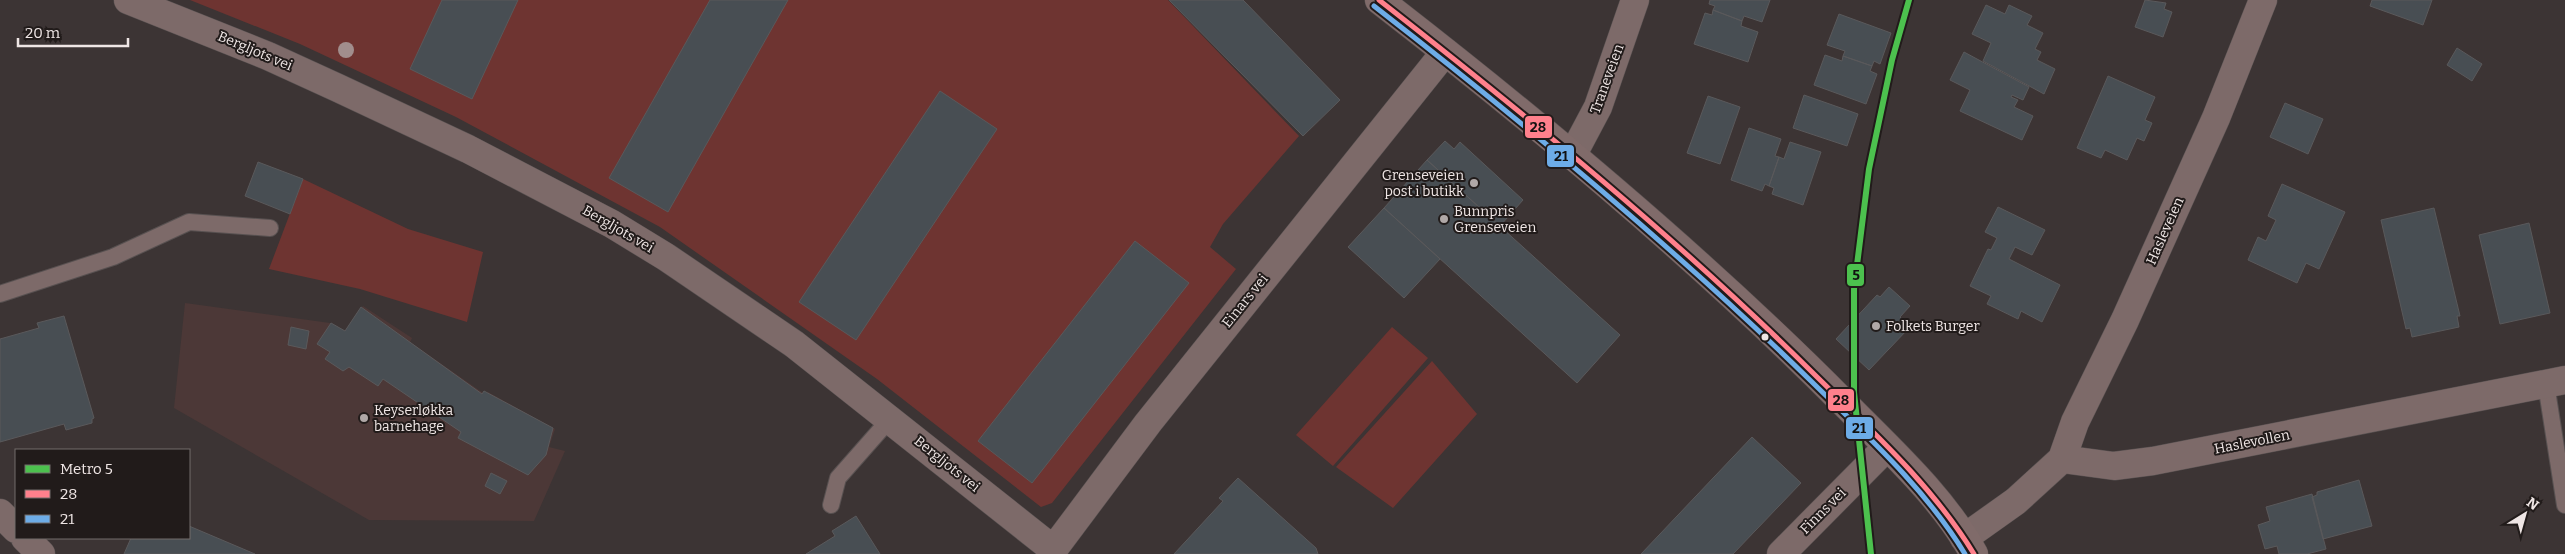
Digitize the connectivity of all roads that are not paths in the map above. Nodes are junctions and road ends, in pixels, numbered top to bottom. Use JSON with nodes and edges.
{"nodes":[{"id":1,"x":128,"y":0,"type":"edge"},
{"id":2,"x":1379,"y":0,"type":"edge"},
{"id":3,"x":1635,"y":0,"type":"edge"},
{"id":4,"x":2263,"y":0,"type":"edge"},
{"id":5,"x":1445,"y":52,"type":"junction"},
{"id":6,"x":1572,"y":156,"type":"junction"},
{"id":7,"x":270,"y":228,"type":"dead end"},
{"id":8,"x":0,"y":294,"type":"edge"},
{"id":9,"x":2556,"y":382,"type":"edge"},
{"id":10,"x":890,"y":419,"type":"junction"},
{"id":11,"x":1886,"y":446,"type":"junction"},
{"id":12,"x":2062,"y":459,"type":"junction"},
{"id":13,"x":832,"y":505,"type":"dead end"},
{"id":14,"x":2565,"y":505,"type":"edge"},
{"id":15,"x":0,"y":513,"type":"edge"},
{"id":16,"x":15,"y":528,"type":"edge"},
{"id":17,"x":26,"y":539,"type":"edge"},
{"id":18,"x":1969,"y":546,"type":"edge"},
{"id":19,"x":1052,"y":552,"type":"edge"},
{"id":20,"x":41,"y":554,"type":"edge"},
{"id":21,"x":1781,"y":554,"type":"edge"}],
"edges":[{"from":1,"to":10,"type":"street","name":"Bergljots vei"},
{"from":2,"to":5,"type":"main road"},
{"from":3,"to":6,"type":"street","name":"Traneveien"},
{"from":4,"to":12,"type":"street","name":"Hasleveien"},
{"from":5,"to":6,"type":"main road"},
{"from":5,"to":19,"type":"street","name":"Einars vei"},
{"from":6,"to":11,"type":"main road"},
{"from":7,"to":8,"type":"lane"},
{"from":9,"to":12,"type":"street","name":"Haslevollen"},
{"from":9,"to":14,"type":"lane"},
{"from":10,"to":13,"type":"lane"},
{"from":10,"to":19,"type":"street","name":"Bergljots vei"},
{"from":11,"to":18,"type":"main road"},
{"from":11,"to":21,"type":"street","name":"Finns vei"},
{"from":12,"to":18,"type":"street"},
{"from":15,"to":16,"type":"street"},
{"from":17,"to":20,"type":"street"}]}
